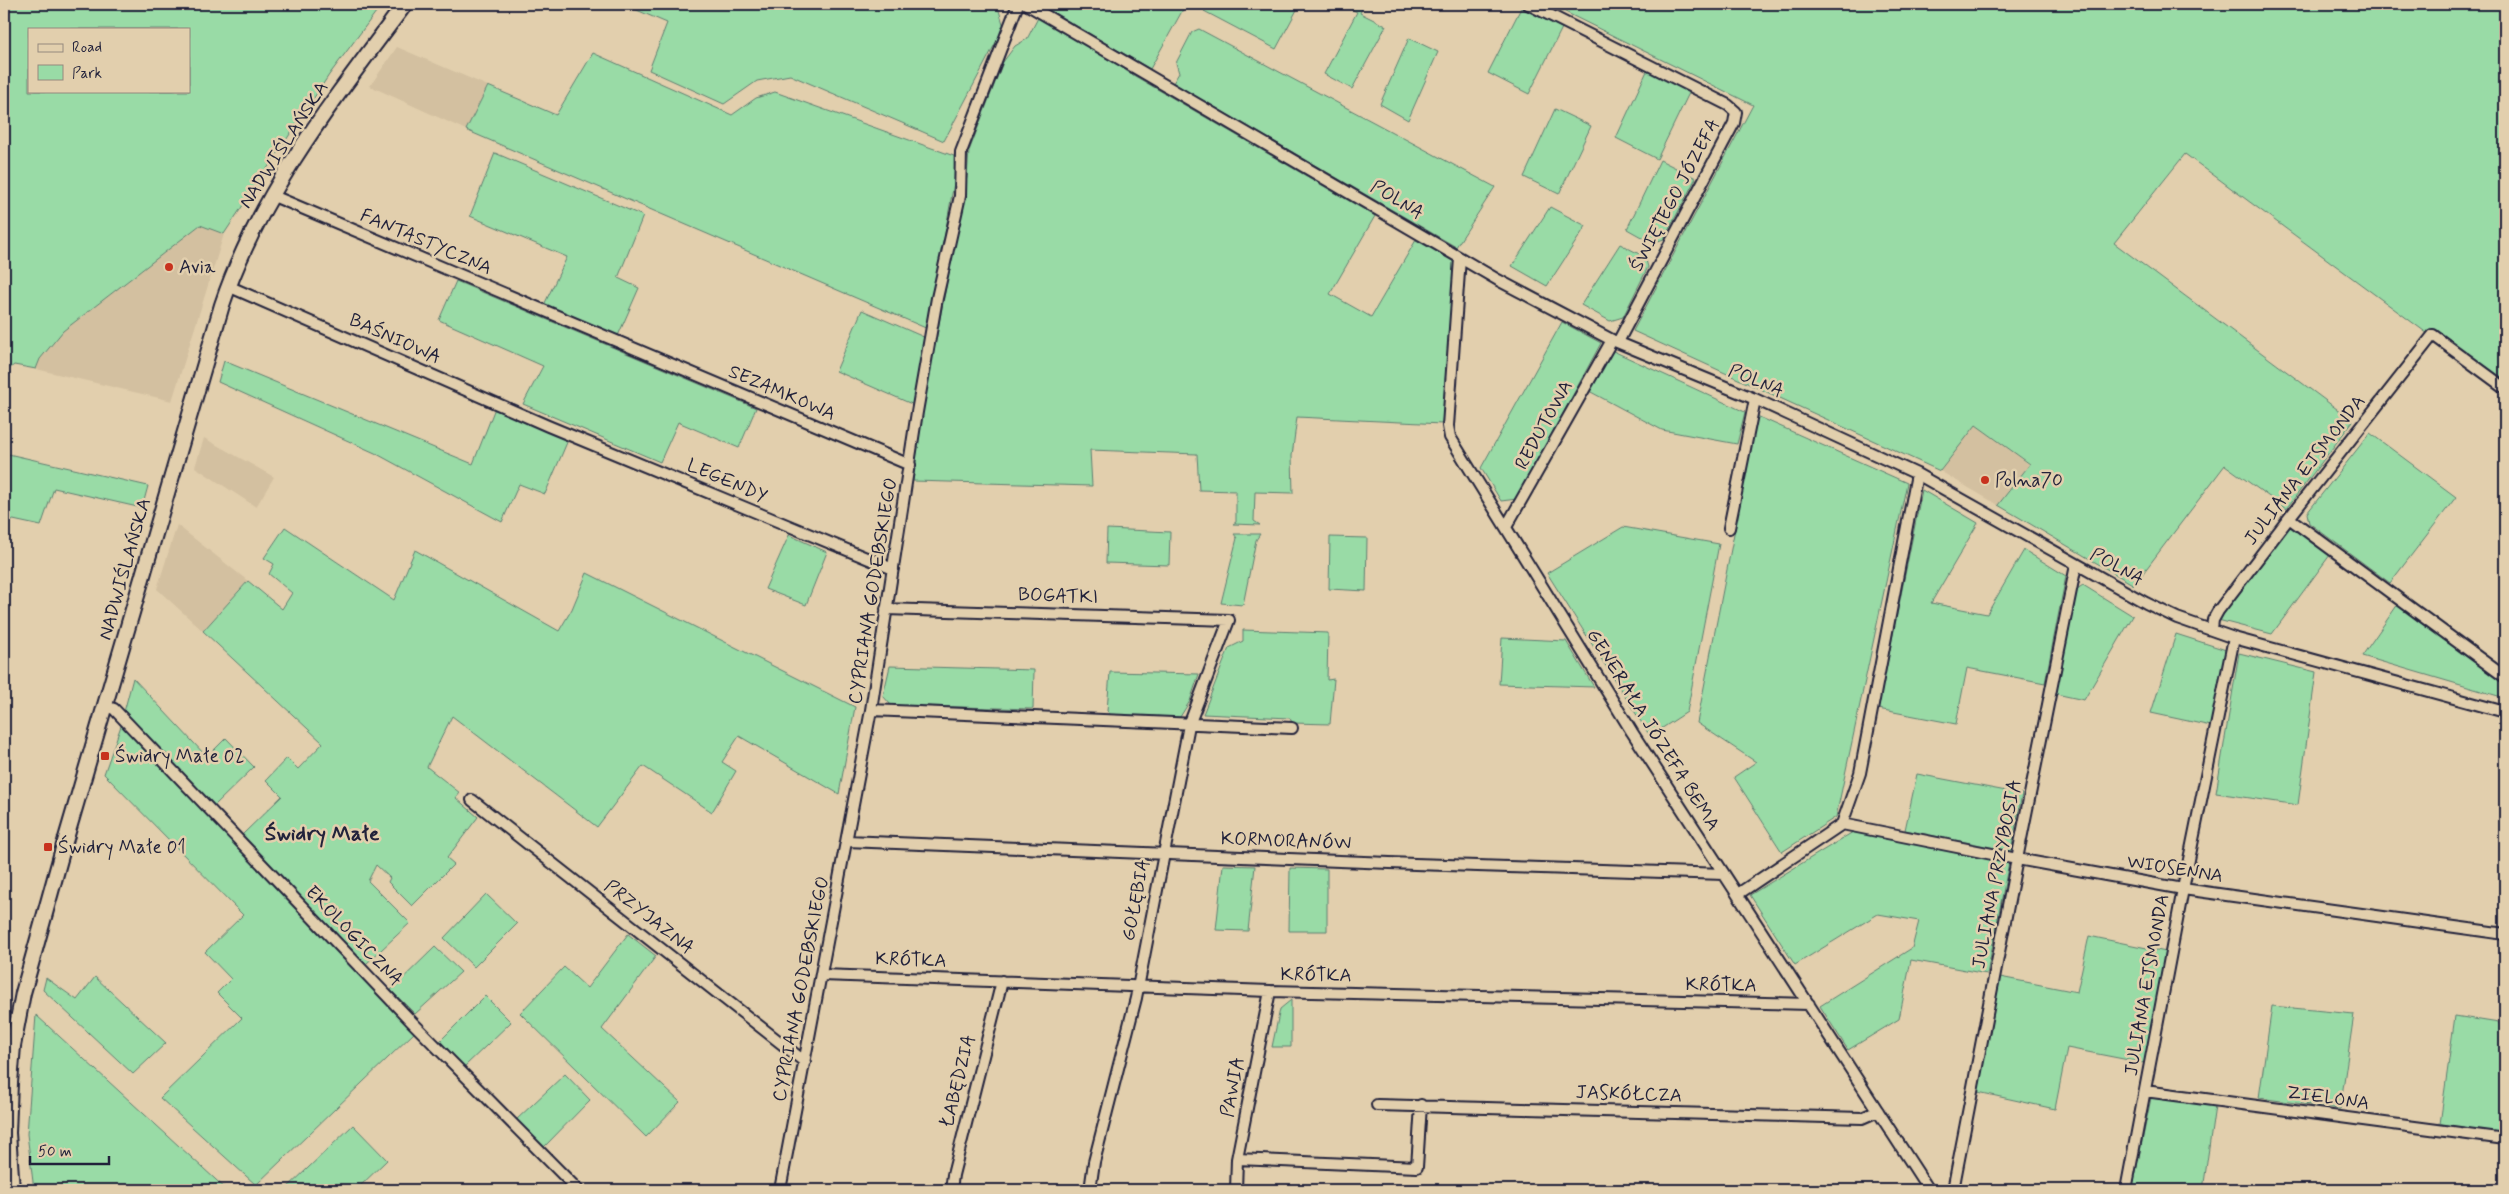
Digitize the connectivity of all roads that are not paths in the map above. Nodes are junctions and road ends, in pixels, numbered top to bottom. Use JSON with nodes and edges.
{"nodes":[{"id":1,"x":405,"y":4,"type":"edge"},
{"id":2,"x":1018,"y":4,"type":"edge"},
{"id":3,"x":1026,"y":4,"type":"edge"},
{"id":4,"x":1528,"y":4,"type":"edge"},
{"id":5,"x":271,"y":195,"type":"junction"},
{"id":6,"x":1460,"y":258,"type":"junction"},
{"id":7,"x":228,"y":286,"type":"junction"},
{"id":8,"x":1615,"y":341,"type":"junction"},
{"id":9,"x":640,"y":352,"type":"joint"},
{"id":10,"x":2505,"y":388,"type":"edge"},
{"id":11,"x":1755,"y":399,"type":"junction"},
{"id":12,"x":548,"y":426,"type":"joint"},
{"id":13,"x":910,"y":465,"type":"junction"},
{"id":14,"x":1917,"y":474,"type":"junction"},
{"id":15,"x":2289,"y":518,"type":"junction"},
{"id":16,"x":1506,"y":527,"type":"junction"},
{"id":17,"x":1729,"y":528,"type":"dead end"},
{"id":18,"x":2076,"y":565,"type":"junction"},
{"id":19,"x":893,"y":569,"type":"junction"},
{"id":20,"x":886,"y":609,"type":"junction"},
{"id":21,"x":1229,"y":620,"type":"joint"},
{"id":22,"x":2212,"y":629,"type":"junction"},
{"id":23,"x":2234,"y":638,"type":"junction"},
{"id":24,"x":2505,"y":677,"type":"edge"},
{"id":25,"x":105,"y":706,"type":"junction"},
{"id":26,"x":871,"y":710,"type":"junction"},
{"id":27,"x":2505,"y":712,"type":"edge"},
{"id":28,"x":1189,"y":726,"type":"junction"},
{"id":29,"x":1292,"y":728,"type":"dead end"},
{"id":30,"x":472,"y":800,"type":"dead end"},
{"id":31,"x":1842,"y":824,"type":"junction"},
{"id":32,"x":846,"y":841,"type":"junction"},
{"id":33,"x":1163,"y":854,"type":"junction"},
{"id":34,"x":2017,"y":859,"type":"junction"},
{"id":35,"x":1724,"y":874,"type":"junction"},
{"id":36,"x":2183,"y":889,"type":"junction"},
{"id":37,"x":1738,"y":894,"type":"junction"},
{"id":38,"x":2505,"y":934,"type":"edge"},
{"id":39,"x":822,"y":975,"type":"junction"},
{"id":40,"x":1002,"y":981,"type":"junction"},
{"id":41,"x":1137,"y":986,"type":"junction"},
{"id":42,"x":1270,"y":991,"type":"junction"},
{"id":43,"x":1810,"y":1004,"type":"junction"},
{"id":44,"x":805,"y":1062,"type":"junction"},
{"id":45,"x":2146,"y":1091,"type":"junction"},
{"id":46,"x":1377,"y":1105,"type":"dead end"},
{"id":47,"x":1421,"y":1106,"type":"junction"},
{"id":48,"x":1878,"y":1111,"type":"junction"},
{"id":49,"x":2505,"y":1139,"type":"edge"},
{"id":50,"x":1236,"y":1159,"type":"junction"},
{"id":51,"x":12,"y":1190,"type":"edge"},
{"id":52,"x":578,"y":1190,"type":"edge"},
{"id":53,"x":780,"y":1190,"type":"edge"},
{"id":54,"x":951,"y":1190,"type":"edge"},
{"id":55,"x":1090,"y":1190,"type":"edge"},
{"id":56,"x":1236,"y":1190,"type":"edge"},
{"id":57,"x":1929,"y":1190,"type":"edge"},
{"id":58,"x":1954,"y":1190,"type":"edge"},
{"id":59,"x":2126,"y":1190,"type":"edge"}],
"edges":[{"from":1,"to":5,"type":"main road","name":"NADWIŚLAŃSKA"},
{"from":2,"to":13,"type":"street","name":"CYPRIANA GODEBSKIEGO"},
{"from":3,"to":6,"type":"street","name":"POLNA"},
{"from":4,"to":8,"type":"street","name":"ŚWIĘTEGO JÓZEFA"},
{"from":5,"to":7,"type":"main road","name":"NADWIŚLAŃSKA"},
{"from":5,"to":9,"type":"street","name":"FANTASTYCZNA"},
{"from":6,"to":8,"type":"street","name":"POLNA"},
{"from":6,"to":16,"type":"street","name":"GENERAŁA JÓZEFA BEMA"},
{"from":7,"to":12,"type":"street","name":"BAŚNIOWA"},
{"from":7,"to":25,"type":"main road","name":"NADWIŚLAŃSKA"},
{"from":8,"to":11,"type":"street","name":"POLNA"},
{"from":8,"to":16,"type":"street","name":"REDUTOWA"},
{"from":9,"to":13,"type":"street","name":"SEZAMKOWA"},
{"from":10,"to":15,"type":"street","name":"JULIANA EJSMONDA"},
{"from":11,"to":14,"type":"street","name":"POLNA"},
{"from":11,"to":17,"type":"street"},
{"from":12,"to":19,"type":"street","name":"LEGENDY"},
{"from":13,"to":19,"type":"street","name":"CYPRIANA GODEBSKIEGO"},
{"from":14,"to":18,"type":"street","name":"POLNA"},
{"from":14,"to":31,"type":"street"},
{"from":15,"to":22,"type":"street","name":"JULIANA EJSMONDA"},
{"from":15,"to":24,"type":"street"},
{"from":16,"to":35,"type":"street","name":"GENERAŁA JÓZEFA BEMA"},
{"from":18,"to":22,"type":"street","name":"POLNA"},
{"from":18,"to":34,"type":"street","name":"JULIANA PRZYBOSIA"},
{"from":19,"to":20,"type":"street","name":"CYPRIANA GODEBSKIEGO"},
{"from":20,"to":21,"type":"street","name":"BOGATKI"},
{"from":20,"to":26,"type":"street","name":"CYPRIANA GODEBSKIEGO"},
{"from":21,"to":28,"type":"street","name":"GOŁĘBIA"},
{"from":22,"to":23,"type":"street","name":"POLNA"},
{"from":23,"to":27,"type":"street","name":"POLNA"},
{"from":23,"to":36,"type":"street","name":"JULIANA EJSMONDA"},
{"from":25,"to":51,"type":"main road","name":"NADWIŚLAŃSKA"},
{"from":25,"to":52,"type":"street","name":"EKOLOGICZNA"},
{"from":26,"to":28,"type":"street"},
{"from":26,"to":32,"type":"street","name":"CYPRIANA GODEBSKIEGO"},
{"from":28,"to":29,"type":"street"},
{"from":28,"to":33,"type":"street","name":"GOŁĘBIA"},
{"from":30,"to":44,"type":"street","name":"PRZYJAZNA"},
{"from":31,"to":34,"type":"street","name":"WIOSENNA"},
{"from":31,"to":37,"type":"street"},
{"from":32,"to":33,"type":"street","name":"KORMORANÓW"},
{"from":32,"to":39,"type":"street","name":"CYPRIANA GODEBSKIEGO"},
{"from":33,"to":35,"type":"street","name":"KORMORANÓW"},
{"from":33,"to":41,"type":"street","name":"GOŁĘBIA"},
{"from":34,"to":36,"type":"street","name":"WIOSENNA"},
{"from":34,"to":58,"type":"street","name":"JULIANA PRZYBOSIA"},
{"from":35,"to":37,"type":"street","name":"GENERAŁA JÓZEFA BEMA"},
{"from":36,"to":38,"type":"street","name":"WIOSENNA"},
{"from":36,"to":45,"type":"street","name":"JULIANA EJSMONDA"},
{"from":37,"to":43,"type":"street","name":"GENERAŁA JÓZEFA BEMA"},
{"from":39,"to":40,"type":"street","name":"KRÓTKA"},
{"from":39,"to":44,"type":"street","name":"CYPRIANA GODEBSKIEGO"},
{"from":40,"to":41,"type":"street","name":"KRÓTKA"},
{"from":40,"to":54,"type":"street","name":"ŁABĘDZIA"},
{"from":41,"to":42,"type":"street","name":"KRÓTKA"},
{"from":41,"to":55,"type":"street","name":"GOŁĘBIA"},
{"from":42,"to":43,"type":"street","name":"KRÓTKA"},
{"from":42,"to":50,"type":"street","name":"PAWIA"},
{"from":43,"to":48,"type":"street","name":"GENERAŁA JÓZEFA BEMA"},
{"from":44,"to":53,"type":"street","name":"CYPRIANA GODEBSKIEGO"},
{"from":45,"to":49,"type":"street","name":"ZIELONA"},
{"from":45,"to":59,"type":"street","name":"JULIANA EJSMONDA"},
{"from":46,"to":47,"type":"street","name":"JASKÓŁCZA"},
{"from":47,"to":48,"type":"street","name":"JASKÓŁCZA"},
{"from":47,"to":50,"type":"street"},
{"from":48,"to":57,"type":"street","name":"GENERAŁA JÓZEFA BEMA"},
{"from":50,"to":56,"type":"street","name":"PAWIA"}]}
